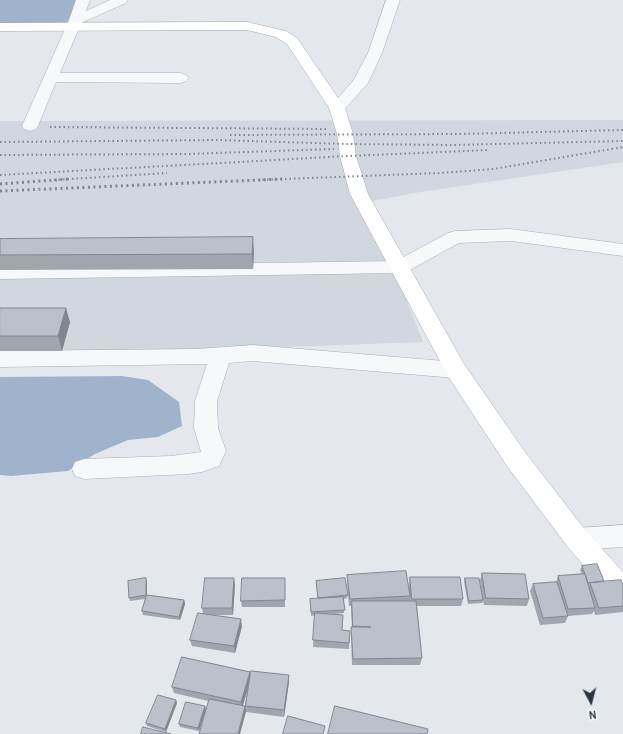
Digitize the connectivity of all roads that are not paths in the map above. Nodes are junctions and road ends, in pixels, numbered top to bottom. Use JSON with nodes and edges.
{"nodes":[{"id":1,"x":120,"y":0,"type":"edge"},
{"id":2,"x":393,"y":0,"type":"edge"},
{"id":3,"x":81,"y":1,"type":"edge"},
{"id":4,"x":74,"y":24,"type":"junction"},
{"id":5,"x":0,"y":27,"type":"edge"},
{"id":6,"x":51,"y":77,"type":"junction"},
{"id":7,"x":181,"y":78,"type":"dead end"},
{"id":8,"x":337,"y":108,"type":"junction"},
{"id":9,"x":30,"y":126,"type":"dead end"},
{"id":10,"x":623,"y":250,"type":"edge"},
{"id":11,"x":399,"y":267,"type":"junction"},
{"id":12,"x":0,"y":273,"type":"edge"},
{"id":13,"x":221,"y":355,"type":"junction"},
{"id":14,"x":0,"y":359,"type":"edge"},
{"id":15,"x":456,"y":370,"type":"junction"},
{"id":16,"x":84,"y":469,"type":"dead end"},
{"id":17,"x":623,"y":536,"type":"edge"},
{"id":18,"x":577,"y":539,"type":"junction"},
{"id":19,"x":623,"y":591,"type":"edge"}],
"edges":[{"from":1,"to":4,"type":"street"},
{"from":2,"to":8,"type":"street"},
{"from":3,"to":4,"type":"street"},
{"from":4,"to":5,"type":"main road"},
{"from":4,"to":6,"type":"street"},
{"from":4,"to":8,"type":"main road"},
{"from":6,"to":7,"type":"street"},
{"from":6,"to":9,"type":"street"},
{"from":8,"to":11,"type":"main road"},
{"from":10,"to":11,"type":"street"},
{"from":11,"to":12,"type":"street"},
{"from":11,"to":15,"type":"main road"},
{"from":13,"to":14,"type":"street"},
{"from":13,"to":15,"type":"street"},
{"from":13,"to":16,"type":"street"},
{"from":15,"to":18,"type":"main road"},
{"from":17,"to":18,"type":"street"},
{"from":18,"to":19,"type":"main road"}]}
